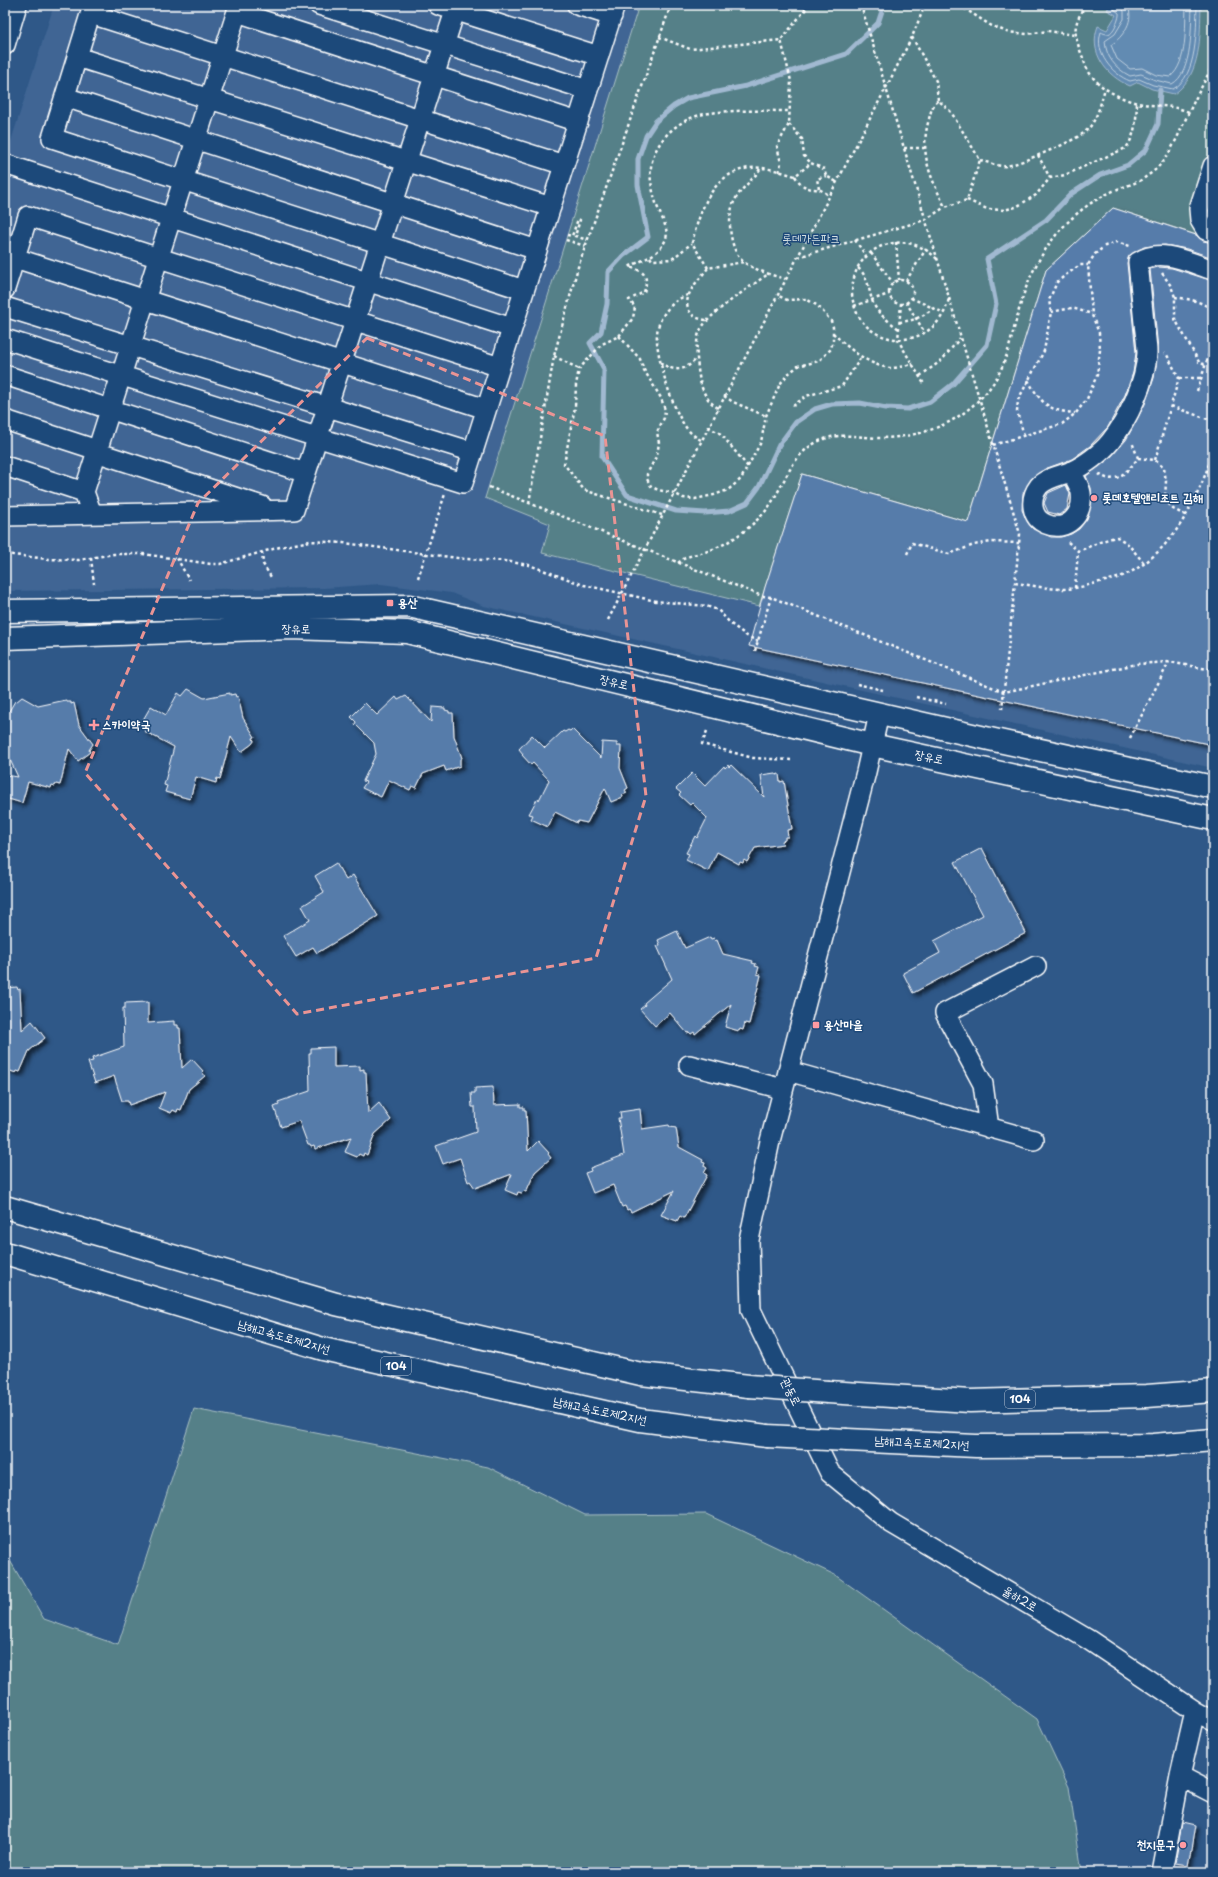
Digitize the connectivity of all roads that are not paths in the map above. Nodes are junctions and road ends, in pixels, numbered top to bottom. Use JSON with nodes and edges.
{"nodes":[{"id":1,"x":16,"y":5,"type":"edge"},
{"id":2,"x":319,"y":5,"type":"edge"},
{"id":3,"x":577,"y":5,"type":"edge"},
{"id":4,"x":450,"y":7,"type":"edge"},
{"id":5,"x":92,"y":9,"type":"edge"},
{"id":6,"x":238,"y":9,"type":"edge"},
{"id":7,"x":613,"y":10,"type":"edge"},
{"id":8,"x":5,"y":45,"type":"edge"},
{"id":9,"x":444,"y":45,"type":"junction"},
{"id":10,"x":223,"y":56,"type":"junction"},
{"id":11,"x":599,"y":56,"type":"junction"},
{"id":12,"x":77,"y":57,"type":"junction"},
{"id":13,"x":434,"y":76,"type":"junction"},
{"id":14,"x":588,"y":90,"type":"junction"},
{"id":15,"x":64,"y":97,"type":"junction"},
{"id":16,"x":209,"y":99,"type":"junction"},
{"id":17,"x":420,"y":119,"type":"junction"},
{"id":18,"x":578,"y":122,"type":"junction"},
{"id":19,"x":196,"y":140,"type":"junction"},
{"id":20,"x":406,"y":161,"type":"junction"},
{"id":21,"x":5,"y":164,"type":"edge"},
{"id":22,"x":564,"y":165,"type":"junction"},
{"id":23,"x":1213,"y":166,"type":"edge"},
{"id":24,"x":183,"y":180,"type":"junction"},
{"id":25,"x":393,"y":204,"type":"junction"},
{"id":26,"x":551,"y":207,"type":"junction"},
{"id":27,"x":171,"y":217,"type":"junction"},
{"id":28,"x":1213,"y":232,"type":"edge"},
{"id":29,"x":380,"y":244,"type":"junction"},
{"id":30,"x":537,"y":250,"type":"junction"},
{"id":31,"x":15,"y":258,"type":"junction"},
{"id":32,"x":158,"y":258,"type":"junction"},
{"id":33,"x":1213,"y":270,"type":"edge"},
{"id":34,"x":368,"y":281,"type":"junction"},
{"id":35,"x":5,"y":289,"type":"edge"},
{"id":36,"x":524,"y":290,"type":"junction"},
{"id":37,"x":145,"y":300,"type":"junction"},
{"id":38,"x":5,"y":307,"type":"edge"},
{"id":39,"x":355,"y":321,"type":"junction"},
{"id":40,"x":512,"y":328,"type":"junction"},
{"id":41,"x":5,"y":339,"type":"edge"},
{"id":42,"x":130,"y":346,"type":"junction"},
{"id":43,"x":342,"y":363,"type":"junction"},
{"id":44,"x":500,"y":367,"type":"junction"},
{"id":45,"x":5,"y":374,"type":"edge"},
{"id":46,"x":121,"y":375,"type":"junction"},
{"id":47,"x":327,"y":407,"type":"junction"},
{"id":48,"x":110,"y":409,"type":"junction"},
{"id":49,"x":486,"y":409,"type":"junction"},
{"id":50,"x":5,"y":420,"type":"edge"},
{"id":51,"x":317,"y":438,"type":"junction"},
{"id":52,"x":97,"y":451,"type":"junction"},
{"id":53,"x":473,"y":452,"type":"junction"},
{"id":54,"x":5,"y":466,"type":"edge"},
{"id":55,"x":1071,"y":471,"type":"junction"},
{"id":56,"x":306,"y":473,"type":"junction"},
{"id":57,"x":84,"y":492,"type":"junction"},
{"id":58,"x":277,"y":511,"type":"junction"},
{"id":59,"x":92,"y":514,"type":"junction"},
{"id":60,"x":5,"y":516,"type":"edge"},
{"id":61,"x":5,"y":611,"type":"edge"},
{"id":62,"x":5,"y":638,"type":"edge"},
{"id":63,"x":879,"y":714,"type":"junction"},
{"id":64,"x":872,"y":745,"type":"junction"},
{"id":65,"x":1213,"y":787,"type":"edge"},
{"id":66,"x":1213,"y":819,"type":"edge"},
{"id":67,"x":1036,"y":966,"type":"dead end"},
{"id":68,"x":689,"y":1065,"type":"dead end"},
{"id":69,"x":788,"y":1071,"type":"junction"},
{"id":70,"x":783,"y":1089,"type":"junction"},
{"id":71,"x":989,"y":1128,"type":"junction"},
{"id":72,"x":1034,"y":1140,"type":"dead end"},
{"id":73,"x":5,"y":1207,"type":"edge"},
{"id":74,"x":5,"y":1253,"type":"edge"},
{"id":75,"x":1213,"y":1391,"type":"edge"},
{"id":76,"x":1213,"y":1440,"type":"edge"},
{"id":77,"x":830,"y":1473,"type":"joint"},
{"id":78,"x":1195,"y":1711,"type":"junction"},
{"id":79,"x":1213,"y":1721,"type":"edge"},
{"id":80,"x":1180,"y":1776,"type":"junction"},
{"id":81,"x":1213,"y":1793,"type":"edge"},
{"id":82,"x":1162,"y":1872,"type":"edge"}],
"edges":[{"from":1,"to":8,"type":"street"},
{"from":2,"to":9,"type":"street"},
{"from":3,"to":7,"type":"street"},
{"from":4,"to":9,"type":"street"},
{"from":4,"to":11,"type":"street"},
{"from":5,"to":10,"type":"street"},
{"from":5,"to":12,"type":"street"},
{"from":6,"to":10,"type":"street"},
{"from":6,"to":13,"type":"street"},
{"from":7,"to":11,"type":"street"},
{"from":9,"to":13,"type":"street"},
{"from":9,"to":14,"type":"street"},
{"from":10,"to":16,"type":"street"},
{"from":10,"to":17,"type":"street"},
{"from":11,"to":14,"type":"street"},
{"from":12,"to":15,"type":"street"},
{"from":12,"to":16,"type":"street"},
{"from":13,"to":17,"type":"street"},
{"from":13,"to":18,"type":"street"},
{"from":14,"to":18,"type":"street"},
{"from":15,"to":19,"type":"street"},
{"from":15,"to":24,"type":"street"},
{"from":16,"to":19,"type":"street"},
{"from":16,"to":20,"type":"street"},
{"from":17,"to":20,"type":"street"},
{"from":17,"to":22,"type":"street"},
{"from":18,"to":22,"type":"street"},
{"from":19,"to":24,"type":"street"},
{"from":19,"to":25,"type":"street"},
{"from":20,"to":25,"type":"street"},
{"from":20,"to":26,"type":"street"},
{"from":21,"to":27,"type":"street"},
{"from":22,"to":26,"type":"street"},
{"from":23,"to":28,"type":"street"},
{"from":24,"to":27,"type":"street"},
{"from":24,"to":29,"type":"street"},
{"from":25,"to":29,"type":"street"},
{"from":25,"to":30,"type":"street"},
{"from":26,"to":30,"type":"street"},
{"from":27,"to":32,"type":"street"},
{"from":27,"to":34,"type":"street"},
{"from":29,"to":34,"type":"street"},
{"from":29,"to":36,"type":"street"},
{"from":30,"to":36,"type":"street"},
{"from":31,"to":32,"type":"street"},
{"from":31,"to":35,"type":"street"},
{"from":31,"to":37,"type":"street"},
{"from":32,"to":37,"type":"street"},
{"from":32,"to":39,"type":"street"},
{"from":33,"to":55,"type":"street"},
{"from":34,"to":39,"type":"street"},
{"from":34,"to":40,"type":"street"},
{"from":36,"to":40,"type":"street"},
{"from":37,"to":42,"type":"street"},
{"from":37,"to":43,"type":"street"},
{"from":38,"to":42,"type":"street"},
{"from":39,"to":43,"type":"street"},
{"from":39,"to":44,"type":"street"},
{"from":40,"to":44,"type":"street"},
{"from":41,"to":46,"type":"street"},
{"from":42,"to":46,"type":"street"},
{"from":42,"to":47,"type":"street"},
{"from":43,"to":47,"type":"street"},
{"from":43,"to":49,"type":"street"},
{"from":44,"to":49,"type":"street"},
{"from":45,"to":48,"type":"street"},
{"from":46,"to":48,"type":"street"},
{"from":46,"to":51,"type":"street"},
{"from":47,"to":51,"type":"street"},
{"from":47,"to":53,"type":"street"},
{"from":48,"to":52,"type":"street"},
{"from":48,"to":56,"type":"street"},
{"from":49,"to":53,"type":"street"},
{"from":50,"to":52,"type":"street"},
{"from":51,"to":53,"type":"street"},
{"from":51,"to":56,"type":"street"},
{"from":52,"to":57,"type":"street"},
{"from":52,"to":58,"type":"street"},
{"from":54,"to":57,"type":"street"},
{"from":55,"to":55,"type":"street"},
{"from":56,"to":58,"type":"street"},
{"from":57,"to":59,"type":"street"},
{"from":58,"to":59,"type":"street"},
{"from":59,"to":60,"type":"street"},
{"from":61,"to":63,"type":"main road","name":"장유로"},
{"from":62,"to":64,"type":"main road","name":"장유로"},
{"from":63,"to":64,"type":"street"},
{"from":63,"to":65,"type":"main road","name":"장유로"},
{"from":64,"to":66,"type":"main road","name":"장유로"},
{"from":64,"to":69,"type":"street"},
{"from":67,"to":71,"type":"street"},
{"from":68,"to":70,"type":"street"},
{"from":69,"to":70,"type":"street"},
{"from":69,"to":71,"type":"street"},
{"from":70,"to":77,"type":"street","name":"관동로"},
{"from":71,"to":72,"type":"street"},
{"from":73,"to":75,"type":"main road","number":"104","bridge":true},
{"from":74,"to":76,"type":"main road","name":"남해고속도로제2지선","number":"104","bridge":true},
{"from":77,"to":78,"type":"street","name":"율하2로"},
{"from":78,"to":79,"type":"street","name":"율하2로"},
{"from":78,"to":80,"type":"street"},
{"from":80,"to":81,"type":"street"},
{"from":80,"to":82,"type":"street"}]}
